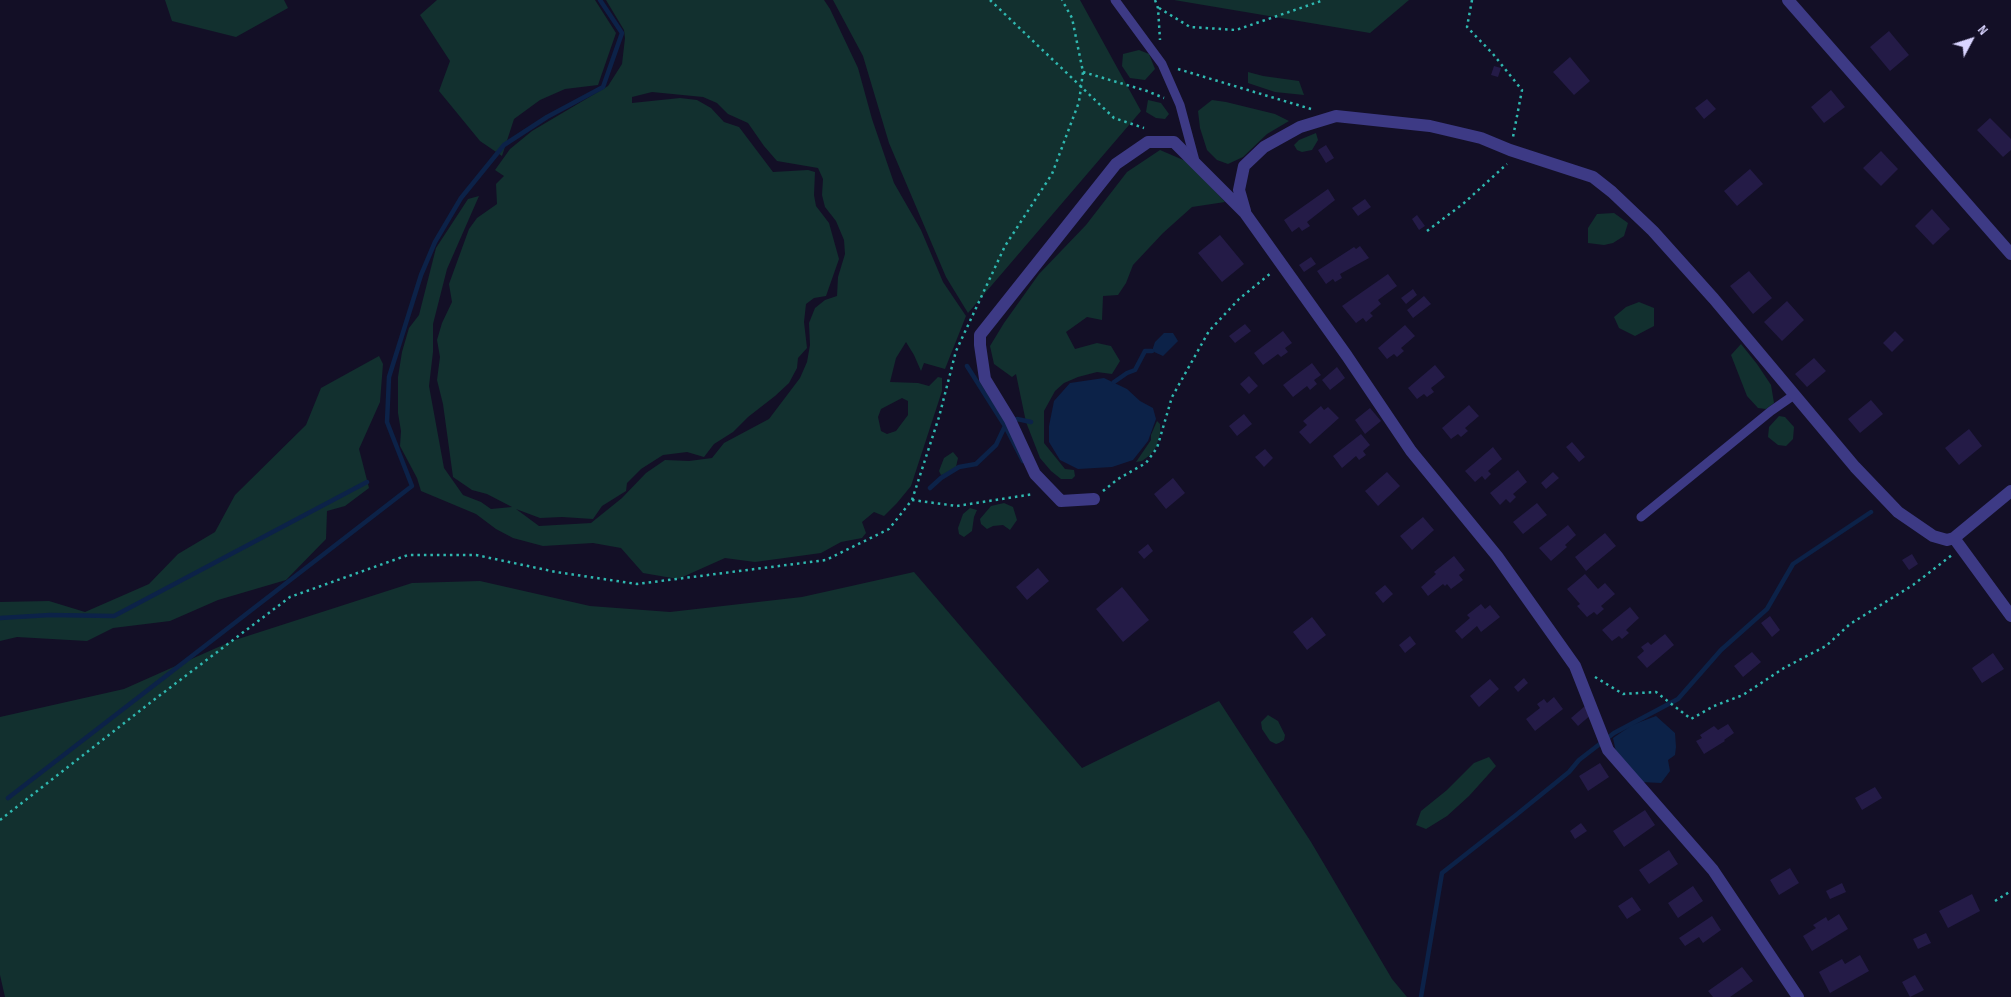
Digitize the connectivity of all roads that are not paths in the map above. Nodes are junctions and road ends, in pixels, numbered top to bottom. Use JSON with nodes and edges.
{"nodes":[{"id":1,"x":1115,"y":0,"type":"edge"},
{"id":2,"x":1788,"y":0,"type":"edge"},
{"id":3,"x":1195,"y":163,"type":"junction"},
{"id":4,"x":1245,"y":213,"type":"junction"},
{"id":5,"x":2011,"y":254,"type":"edge"},
{"id":6,"x":1794,"y":395,"type":"junction"},
{"id":7,"x":2011,"y":491,"type":"edge"},
{"id":8,"x":1094,"y":498,"type":"road end"},
{"id":9,"x":1641,"y":517,"type":"dead end"},
{"id":10,"x":1950,"y":539,"type":"junction"},
{"id":11,"x":2011,"y":616,"type":"edge"},
{"id":12,"x":1798,"y":997,"type":"edge"}],
"edges":[{"from":1,"to":3,"type":"lane"},
{"from":2,"to":5,"type":"street"},
{"from":3,"to":4,"type":"street"},
{"from":3,"to":8,"type":"street"},
{"from":4,"to":6,"type":"street"},
{"from":4,"to":12,"type":"street"},
{"from":6,"to":9,"type":"lane"},
{"from":6,"to":10,"type":"street"},
{"from":7,"to":10,"type":"street"},
{"from":10,"to":11,"type":"street"}]}
